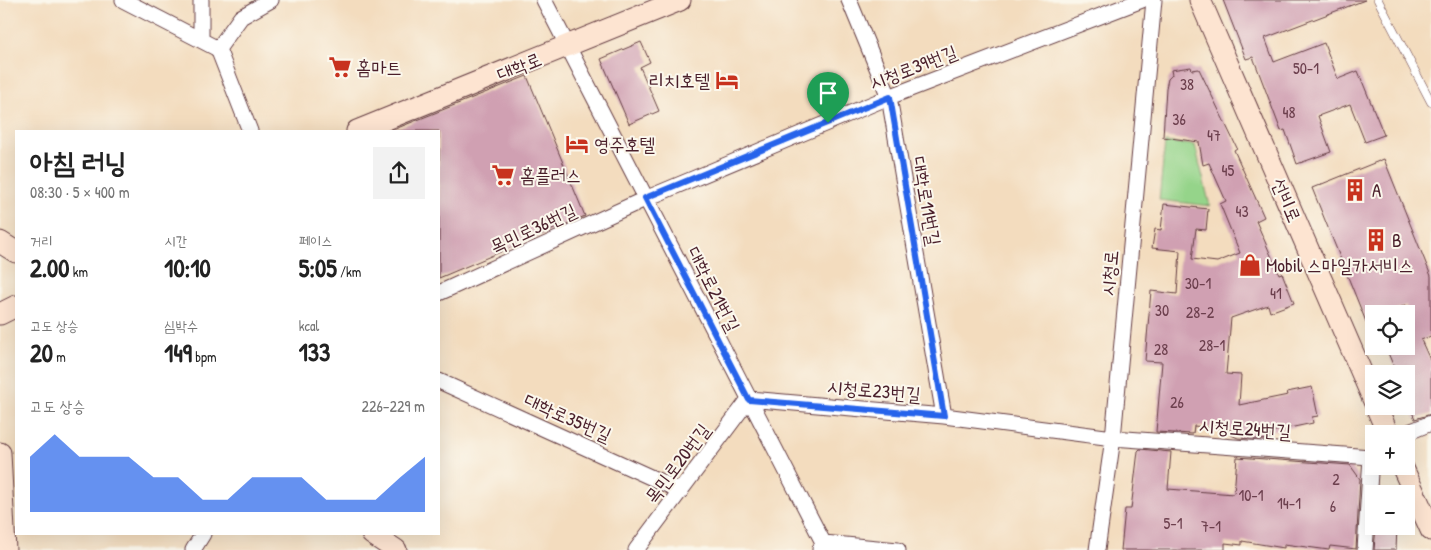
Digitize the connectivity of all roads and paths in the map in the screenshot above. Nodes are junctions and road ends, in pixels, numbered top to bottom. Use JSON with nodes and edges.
{"nodes":[{"id":1,"x":123,"y":0,"type":"edge"},
{"id":2,"x":201,"y":0,"type":"edge"},
{"id":3,"x":270,"y":0,"type":"edge"},
{"id":4,"x":544,"y":0,"type":"edge"},
{"id":5,"x":680,"y":0,"type":"edge"},
{"id":6,"x":848,"y":0,"type":"edge"},
{"id":7,"x":1142,"y":0,"type":"edge"},
{"id":8,"x":1154,"y":0,"type":"edge"},
{"id":9,"x":1200,"y":0,"type":"edge"},
{"id":10,"x":1378,"y":0,"type":"edge"},
{"id":11,"x":202,"y":40,"type":"junction"},
{"id":12,"x":568,"y":46,"type":"junction"},
{"id":13,"x":218,"y":48,"type":"junction"},
{"id":14,"x":890,"y":97,"type":"junction"},
{"id":15,"x":1431,"y":102,"type":"edge"},
{"id":16,"x":250,"y":130,"type":"edge"},
{"id":17,"x":359,"y":130,"type":"edge"},
{"id":18,"x":645,"y":198,"type":"junction"},
{"id":19,"x":0,"y":242,"type":"edge"},
{"id":20,"x":15,"y":251,"type":"edge"},
{"id":21,"x":440,"y":294,"type":"edge"},
{"id":22,"x":15,"y":306,"type":"edge"},
{"id":23,"x":0,"y":314,"type":"edge"},
{"id":24,"x":1365,"y":380,"type":"edge"},
{"id":25,"x":440,"y":381,"type":"edge"},
{"id":26,"x":749,"y":400,"type":"junction"},
{"id":27,"x":944,"y":416,"type":"junction"},
{"id":28,"x":1431,"y":423,"type":"edge"},
{"id":29,"x":1415,"y":430,"type":"edge"},
{"id":30,"x":1114,"y":438,"type":"junction"},
{"id":31,"x":0,"y":453,"type":"edge"},
{"id":32,"x":1365,"y":456,"type":"edge"},
{"id":33,"x":1371,"y":475,"type":"edge"},
{"id":34,"x":1406,"y":475,"type":"edge"},
{"id":35,"x":681,"y":491,"type":"junction"},
{"id":36,"x":1431,"y":530,"type":"edge"},
{"id":37,"x":203,"y":535,"type":"edge"},
{"id":38,"x":374,"y":535,"type":"edge"},
{"id":39,"x":823,"y":548,"type":"edge"},
{"id":40,"x":5,"y":550,"type":"edge"},
{"id":41,"x":193,"y":550,"type":"edge"},
{"id":42,"x":396,"y":550,"type":"edge"},
{"id":43,"x":636,"y":550,"type":"edge"},
{"id":44,"x":898,"y":550,"type":"edge"},
{"id":45,"x":1098,"y":550,"type":"edge"},
{"id":46,"x":1365,"y":550,"type":"edge"}],
"edges":[{"from":1,"to":11,"type":"street"},
{"from":2,"to":11,"type":"street"},
{"from":3,"to":13,"type":"street"},
{"from":4,"to":12,"type":"street","name":"대학로21번길"},
{"from":5,"to":12,"type":"main road","name":"대학로"},
{"from":6,"to":14,"type":"street","name":"대학로11번길"},
{"from":7,"to":14,"type":"street","name":"시청로39번길"},
{"from":8,"to":30,"type":"street","name":"시청로"},
{"from":9,"to":24,"type":"main road","name":"선비로"},
{"from":10,"to":15,"type":"lane"},
{"from":11,"to":13,"type":"street"},
{"from":12,"to":17,"type":"main road","name":"대학로"},
{"from":12,"to":18,"type":"street","name":"대학로21번길"},
{"from":13,"to":16,"type":"street"},
{"from":14,"to":18,"type":"street","name":"시청로39번길"},
{"from":14,"to":27,"type":"street","name":"대학로11번길"},
{"from":18,"to":21,"type":"street","name":"목민로36번길"},
{"from":18,"to":26,"type":"street","name":"대학로21번길"},
{"from":19,"to":20,"type":"main road"},
{"from":22,"to":23,"type":"main road"},
{"from":25,"to":35,"type":"street","name":"대학로35번길"},
{"from":26,"to":27,"type":"street","name":"시청로23번길"},
{"from":26,"to":35,"type":"street","name":"목민로20번길"},
{"from":26,"to":39,"type":"street","name":"대학로21번길"},
{"from":27,"to":30,"type":"street","name":"시청로23번길"},
{"from":28,"to":29,"type":"street"},
{"from":30,"to":32,"type":"street","name":"시청로24번길"},
{"from":30,"to":45,"type":"street","name":"시청로"},
{"from":31,"to":40,"type":"main road"},
{"from":33,"to":46,"type":"street"},
{"from":34,"to":36,"type":"main road"},
{"from":35,"to":43,"type":"street","name":"목민로20번길"},
{"from":37,"to":41,"type":"street"},
{"from":38,"to":42,"type":"main road"},
{"from":39,"to":44,"type":"street"}]}
